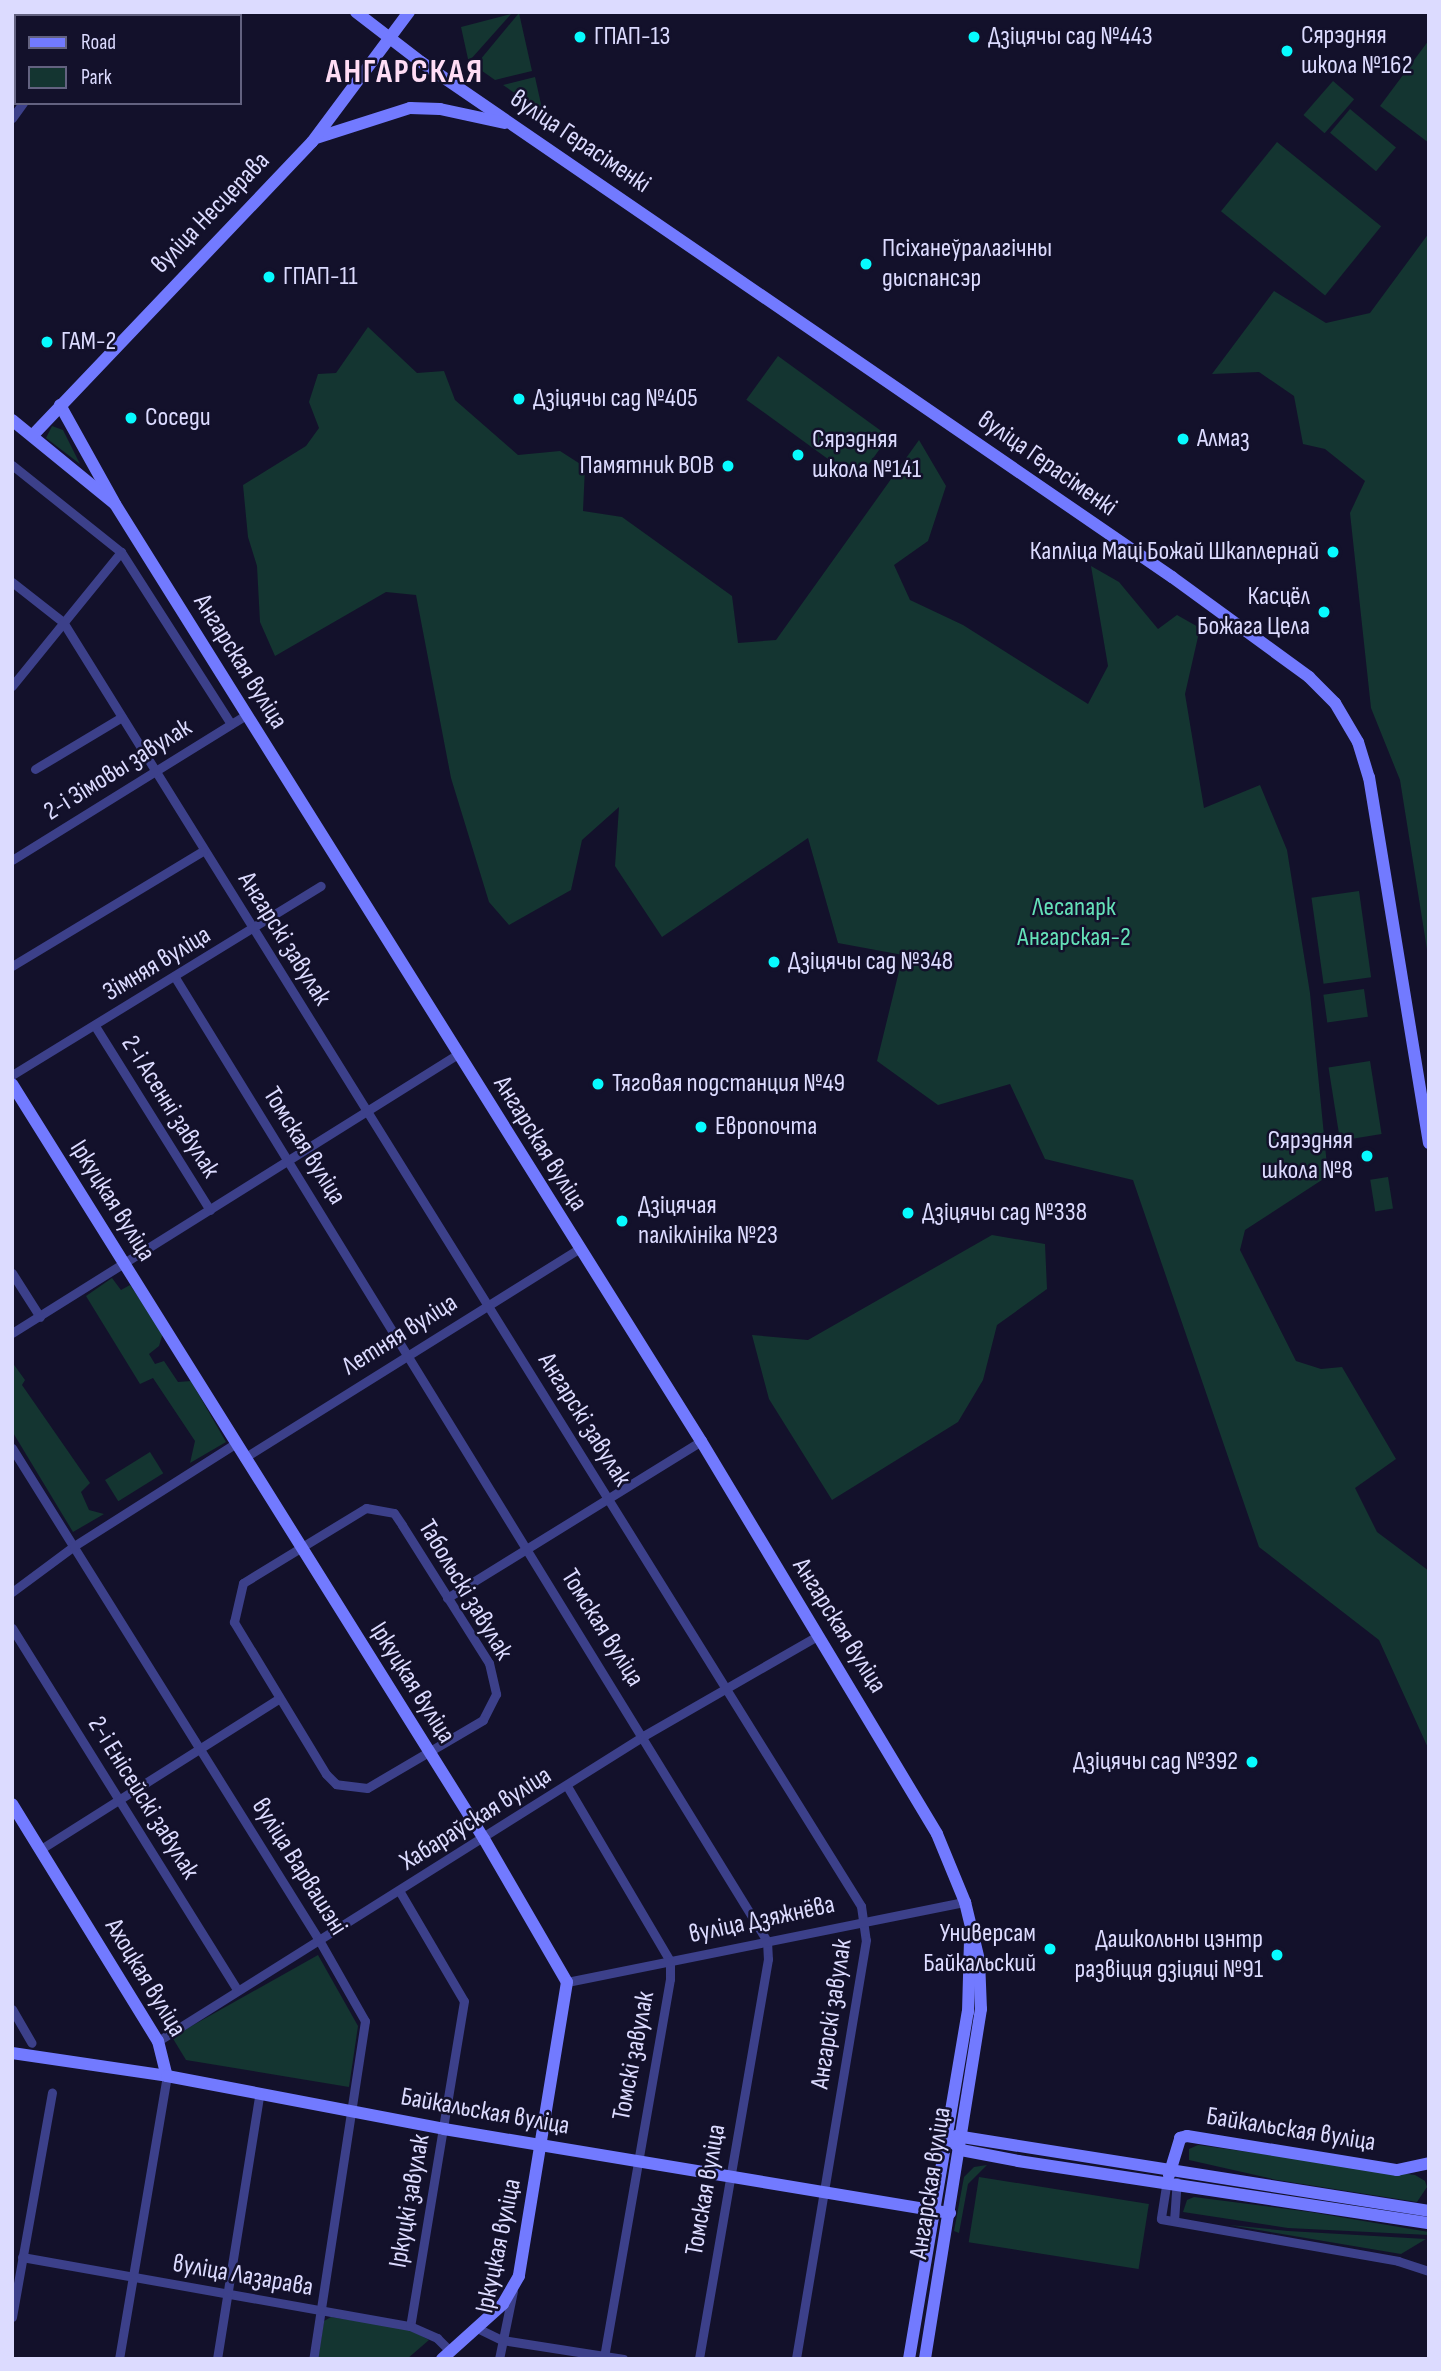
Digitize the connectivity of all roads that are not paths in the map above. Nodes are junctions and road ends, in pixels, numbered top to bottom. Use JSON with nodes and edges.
{"nodes":[{"id":1,"x":355,"y":12,"type":"edge"},
{"id":2,"x":409,"y":12,"type":"edge"},
{"id":3,"x":389,"y":40,"type":"junction"},
{"id":4,"x":514,"y":125,"type":"junction"},
{"id":5,"x":315,"y":138,"type":"junction"},
{"id":6,"x":60,"y":405,"type":"junction"},
{"id":7,"x":12,"y":420,"type":"edge"},
{"id":8,"x":33,"y":435,"type":"junction"},
{"id":9,"x":12,"y":465,"type":"edge"},
{"id":10,"x":115,"y":504,"type":"junction"},
{"id":11,"x":121,"y":552,"type":"junction"},
{"id":12,"x":12,"y":582,"type":"edge"},
{"id":13,"x":63,"y":622,"type":"junction"},
{"id":14,"x":12,"y":686,"type":"edge"},
{"id":15,"x":246,"y":715,"type":"junction"},
{"id":16,"x":122,"y":717,"type":"junction"},
{"id":17,"x":231,"y":724,"type":"junction"},
{"id":18,"x":35,"y":769,"type":"dead end"},
{"id":19,"x":156,"y":772,"type":"junction"},
{"id":20,"x":203,"y":851,"type":"junction"},
{"id":21,"x":12,"y":860,"type":"edge"},
{"id":22,"x":321,"y":886,"type":"dead end"},
{"id":23,"x":255,"y":930,"type":"junction"},
{"id":24,"x":12,"y":966,"type":"edge"},
{"id":25,"x":176,"y":979,"type":"junction"},
{"id":26,"x":95,"y":1026,"type":"junction"},
{"id":27,"x":458,"y":1054,"type":"junction"},
{"id":28,"x":12,"y":1075,"type":"edge"},
{"id":29,"x":12,"y":1084,"type":"edge"},
{"id":30,"x":368,"y":1112,"type":"junction"},
{"id":31,"x":1429,"y":1143,"type":"edge"},
{"id":32,"x":289,"y":1160,"type":"junction"},
{"id":33,"x":211,"y":1210,"type":"junction"},
{"id":34,"x":578,"y":1249,"type":"junction"},
{"id":35,"x":124,"y":1264,"type":"junction"},
{"id":36,"x":12,"y":1273,"type":"edge"},
{"id":37,"x":487,"y":1306,"type":"junction"},
{"id":38,"x":40,"y":1317,"type":"junction"},
{"id":39,"x":12,"y":1333,"type":"edge"},
{"id":40,"x":408,"y":1355,"type":"junction"},
{"id":41,"x":701,"y":1441,"type":"junction"},
{"id":42,"x":235,"y":1444,"type":"junction"},
{"id":43,"x":12,"y":1448,"type":"edge"},
{"id":44,"x":244,"y":1458,"type":"junction"},
{"id":45,"x":607,"y":1497,"type":"junction"},
{"id":46,"x":74,"y":1546,"type":"junction"},
{"id":47,"x":301,"y":1547,"type":"junction"},
{"id":48,"x":527,"y":1548,"type":"junction"},
{"id":49,"x":12,"y":1592,"type":"edge"},
{"id":50,"x":447,"y":1598,"type":"junction"},
{"id":51,"x":12,"y":1628,"type":"edge"},
{"id":52,"x":817,"y":1636,"type":"junction"},
{"id":53,"x":726,"y":1687,"type":"junction"},
{"id":54,"x":277,"y":1700,"type":"junction"},
{"id":55,"x":645,"y":1735,"type":"junction"},
{"id":56,"x":201,"y":1750,"type":"junction"},
{"id":57,"x":429,"y":1755,"type":"junction"},
{"id":58,"x":567,"y":1786,"type":"junction"},
{"id":59,"x":121,"y":1799,"type":"junction"},
{"id":60,"x":12,"y":1804,"type":"edge"},
{"id":61,"x":484,"y":1839,"type":"junction"},
{"id":62,"x":41,"y":1849,"type":"junction"},
{"id":63,"x":400,"y":1892,"type":"junction"},
{"id":64,"x":965,"y":1902,"type":"junction"},
{"id":65,"x":866,"y":1921,"type":"junction"},
{"id":66,"x":319,"y":1940,"type":"junction"},
{"id":67,"x":767,"y":1941,"type":"junction"},
{"id":68,"x":670,"y":1961,"type":"junction"},
{"id":69,"x":567,"y":1982,"type":"junction"},
{"id":70,"x":237,"y":1990,"type":"junction"},
{"id":71,"x":12,"y":2009,"type":"edge"},
{"id":72,"x":158,"y":2041,"type":"junction"},
{"id":73,"x":32,"y":2043,"type":"dead end"},
{"id":74,"x":12,"y":2053,"type":"edge"},
{"id":75,"x":167,"y":2076,"type":"junction"},
{"id":76,"x":260,"y":2092,"type":"junction"},
{"id":77,"x":52,"y":2093,"type":"dead end"},
{"id":78,"x":352,"y":2110,"type":"junction"},
{"id":79,"x":444,"y":2129,"type":"junction"},
{"id":80,"x":956,"y":2136,"type":"junction"},
{"id":81,"x":543,"y":2145,"type":"junction"},
{"id":82,"x":961,"y":2150,"type":"junction"},
{"id":83,"x":636,"y":2159,"type":"junction"},
{"id":84,"x":1429,"y":2163,"type":"edge"},
{"id":85,"x":1171,"y":2170,"type":"junction"},
{"id":86,"x":730,"y":2176,"type":"junction"},
{"id":87,"x":1172,"y":2187,"type":"junction"},
{"id":88,"x":825,"y":2191,"type":"junction"},
{"id":89,"x":936,"y":2211,"type":"junction"},
{"id":90,"x":950,"y":2213,"type":"junction"},
{"id":91,"x":1427,"y":2214,"type":"edge"},
{"id":92,"x":1174,"y":2221,"type":"junction"},
{"id":93,"x":22,"y":2256,"type":"junction"},
{"id":94,"x":1429,"y":2271,"type":"edge"},
{"id":95,"x":134,"y":2278,"type":"junction"},
{"id":96,"x":514,"y":2290,"type":"junction"},
{"id":97,"x":228,"y":2294,"type":"junction"},
{"id":98,"x":321,"y":2311,"type":"junction"},
{"id":99,"x":12,"y":2317,"type":"edge"},
{"id":100,"x":410,"y":2326,"type":"junction"},
{"id":101,"x":478,"y":2328,"type":"junction"},
{"id":102,"x":502,"y":2340,"type":"junction"},
{"id":103,"x":446,"y":2355,"type":"edge"},
{"id":104,"x":604,"y":2357,"type":"edge"},
{"id":105,"x":119,"y":2359,"type":"edge"},
{"id":106,"x":217,"y":2359,"type":"edge"},
{"id":107,"x":313,"y":2359,"type":"edge"},
{"id":108,"x":499,"y":2359,"type":"edge"},
{"id":109,"x":624,"y":2359,"type":"edge"},
{"id":110,"x":699,"y":2359,"type":"edge"},
{"id":111,"x":796,"y":2359,"type":"edge"},
{"id":112,"x":909,"y":2359,"type":"edge"},
{"id":113,"x":925,"y":2359,"type":"edge"}],
"edges":[{"from":1,"to":3,"type":"main road","name":"вуліца Герасіменкі"},
{"from":2,"to":3,"type":"main road","name":"вуліца Несцерава"},
{"from":3,"to":4,"type":"main road","name":"вуліца Герасіменкі"},
{"from":3,"to":5,"type":"main road","name":"вуліца Несцерава"},
{"from":4,"to":5,"type":"main road"},
{"from":4,"to":31,"type":"main road","name":"вуліца Герасіменкі"},
{"from":5,"to":6,"type":"main road","name":"вуліца Несцерава"},
{"from":6,"to":8,"type":"main road","name":"вуліца Несцерава"},
{"from":6,"to":10,"type":"main road"},
{"from":7,"to":8,"type":"main road","name":"Ангарская вуліца"},
{"from":8,"to":10,"type":"main road","name":"Ангарская вуліца"},
{"from":9,"to":11,"type":"street"},
{"from":10,"to":15,"type":"main road","name":"Ангарская вуліца"},
{"from":11,"to":13,"type":"street"},
{"from":11,"to":17,"type":"street"},
{"from":12,"to":13,"type":"street","name":"Ангарскі завулак"},
{"from":13,"to":14,"type":"street"},
{"from":13,"to":16,"type":"street","name":"Ангарскі завулак"},
{"from":15,"to":17,"type":"street","name":"2-і Зімовы завулак"},
{"from":15,"to":27,"type":"main road","name":"Ангарская вуліца"},
{"from":16,"to":18,"type":"street"},
{"from":16,"to":19,"type":"street","name":"Ангарскі завулак"},
{"from":17,"to":19,"type":"street","name":"2-і Зімовы завулак"},
{"from":19,"to":20,"type":"street","name":"Ангарскі завулак"},
{"from":19,"to":21,"type":"street","name":"2-і Зімовы завулак"},
{"from":20,"to":23,"type":"street","name":"Ангарскі завулак"},
{"from":20,"to":24,"type":"street"},
{"from":22,"to":23,"type":"street","name":"Зімняя вуліца"},
{"from":23,"to":25,"type":"street","name":"Зімняя вуліца"},
{"from":23,"to":30,"type":"street","name":"Ангарскі завулак"},
{"from":25,"to":26,"type":"street","name":"Зімняя вуліца"},
{"from":25,"to":32,"type":"street","name":"Томская вуліца"},
{"from":26,"to":28,"type":"street","name":"Зімняя вуліца"},
{"from":26,"to":33,"type":"street","name":"2-і Асенні завулак"},
{"from":27,"to":30,"type":"street"},
{"from":27,"to":34,"type":"main road","name":"Ангарская вуліца"},
{"from":29,"to":35,"type":"main road","name":"Іркуцкая вуліца"},
{"from":30,"to":32,"type":"street"},
{"from":30,"to":37,"type":"street","name":"Ангарскі завулак"},
{"from":32,"to":33,"type":"street"},
{"from":32,"to":40,"type":"street","name":"Томская вуліца"},
{"from":33,"to":35,"type":"street"},
{"from":34,"to":37,"type":"street","name":"Летняя вуліца"},
{"from":34,"to":41,"type":"main road","name":"Ангарская вуліца"},
{"from":35,"to":38,"type":"street"},
{"from":35,"to":42,"type":"main road","name":"Іркуцкая вуліца"},
{"from":36,"to":38,"type":"street"},
{"from":37,"to":40,"type":"street","name":"Летняя вуліца"},
{"from":37,"to":45,"type":"street","name":"Ангарскі завулак"},
{"from":38,"to":39,"type":"street"},
{"from":40,"to":44,"type":"street","name":"Летняя вуліца"},
{"from":40,"to":48,"type":"street","name":"Томская вуліца"},
{"from":41,"to":45,"type":"street"},
{"from":41,"to":52,"type":"main road","name":"Ангарская вуліца"},
{"from":42,"to":44,"type":"main road","name":"Іркуцкая вуліца"},
{"from":42,"to":46,"type":"street"},
{"from":43,"to":46,"type":"street","name":"вуліца Варвашэні"},
{"from":44,"to":47,"type":"main road","name":"Іркуцкая вуліца"},
{"from":45,"to":48,"type":"street"},
{"from":45,"to":53,"type":"street","name":"Ангарскі завулак"},
{"from":46,"to":49,"type":"street"},
{"from":46,"to":56,"type":"street","name":"вуліца Варвашэні"},
{"from":47,"to":50,"type":"street","name":"Табольскі завулак"},
{"from":47,"to":54,"type":"street","name":"Табольскі завулак"},
{"from":47,"to":57,"type":"main road","name":"Іркуцкая вуліца"},
{"from":48,"to":50,"type":"street"},
{"from":48,"to":55,"type":"street","name":"Томская вуліца"},
{"from":50,"to":57,"type":"street","name":"Табольскі завулак"},
{"from":51,"to":59,"type":"street","name":"2-і Енісейскі завулак"},
{"from":52,"to":53,"type":"street","name":"Хабараўская вуліца"},
{"from":52,"to":64,"type":"main road","name":"Ангарская вуліца"},
{"from":53,"to":55,"type":"street","name":"Хабараўская вуліца"},
{"from":53,"to":65,"type":"street","name":"Ангарскі завулак"},
{"from":54,"to":56,"type":"street"},
{"from":54,"to":57,"type":"street","name":"Табольскі завулак"},
{"from":55,"to":58,"type":"street","name":"Хабараўская вуліца"},
{"from":55,"to":67,"type":"street","name":"Томская вуліца"},
{"from":56,"to":59,"type":"street"},
{"from":56,"to":66,"type":"street","name":"вуліца Варвашэні"},
{"from":57,"to":61,"type":"main road","name":"Іркуцкая вуліца"},
{"from":58,"to":61,"type":"street","name":"Хабараўская вуліца"},
{"from":58,"to":68,"type":"street","name":"Томскі завулак"},
{"from":59,"to":62,"type":"street"},
{"from":59,"to":70,"type":"street","name":"2-і Енісейскі завулак"},
{"from":60,"to":62,"type":"main road","name":"Ахоцкая вуліца"},
{"from":61,"to":63,"type":"street","name":"Хабараўская вуліца"},
{"from":61,"to":69,"type":"main road","name":"Іркуцкая вуліца"},
{"from":62,"to":72,"type":"main road","name":"Ахоцкая вуліца"},
{"from":63,"to":66,"type":"street","name":"Хабараўская вуліца"},
{"from":63,"to":79,"type":"street","name":"Іркуцкі завулак"},
{"from":64,"to":65,"type":"street","name":"вуліца Дзяжнёва"},
{"from":64,"to":80,"type":"main road","name":"Ангарская вуліца"},
{"from":65,"to":67,"type":"street","name":"вуліца Дзяжнёва"},
{"from":65,"to":88,"type":"street","name":"Ангарскі завулак"},
{"from":66,"to":70,"type":"street","name":"Хабараўская вуліца"},
{"from":66,"to":78,"type":"street","name":"вуліца Варвашэні"},
{"from":67,"to":68,"type":"street","name":"вуліца Дзяжнёва"},
{"from":67,"to":86,"type":"street","name":"Томская вуліца"},
{"from":68,"to":69,"type":"street","name":"вуліца Дзяжнёва"},
{"from":68,"to":83,"type":"street","name":"Томскі завулак"},
{"from":69,"to":81,"type":"main road","name":"Іркуцкая вуліца"},
{"from":70,"to":72,"type":"street","name":"Хабараўская вуліца"},
{"from":71,"to":73,"type":"street"},
{"from":72,"to":75,"type":"main road","name":"Ахоцкая вуліца"},
{"from":74,"to":75,"type":"main road","name":"Байкальская вуліца"},
{"from":75,"to":76,"type":"main road","name":"Байкальская вуліца"},
{"from":75,"to":95,"type":"street","name":"Ахоцкая вуліца"},
{"from":76,"to":78,"type":"main road","name":"Байкальская вуліца"},
{"from":76,"to":97,"type":"street"},
{"from":77,"to":93,"type":"street"},
{"from":78,"to":79,"type":"main road","name":"Байкальская вуліца"},
{"from":78,"to":98,"type":"street","name":"вуліца Варвашэні"},
{"from":79,"to":81,"type":"main road","name":"Байкальская вуліца"},
{"from":79,"to":100,"type":"street","name":"Іркуцкі завулак"},
{"from":80,"to":82,"type":"main road","name":"Ангарская вуліца"},
{"from":80,"to":85,"type":"main road"},
{"from":80,"to":89,"type":"main road","name":"Ангарская вуліца"},
{"from":81,"to":83,"type":"main road","name":"Байкальская вуліца"},
{"from":81,"to":96,"type":"main road","name":"Іркуцкая вуліца"},
{"from":82,"to":87,"type":"main road"},
{"from":82,"to":90,"type":"main road","name":"Ангарская вуліца"},
{"from":83,"to":86,"type":"main road","name":"Байкальская вуліца"},
{"from":83,"to":104,"type":"street","name":"Томскі завулак"},
{"from":84,"to":85,"type":"main road","name":"Байкальская вуліца"},
{"from":85,"to":87,"type":"main road","name":"Байкальская вуліца"},
{"from":85,"to":91,"type":"main road"},
{"from":86,"to":88,"type":"main road","name":"Байкальская вуліца"},
{"from":86,"to":110,"type":"street","name":"Томская вуліца"},
{"from":87,"to":91,"type":"main road"},
{"from":87,"to":92,"type":"street","name":"Байкальская вуліца"},
{"from":87,"to":92,"type":"street","name":"Байкальская вуліца"},
{"from":88,"to":89,"type":"main road","name":"Байкальская вуліца"},
{"from":88,"to":111,"type":"street","name":"Ангарскі завулак"},
{"from":89,"to":90,"type":"main road","name":"Байкальская вуліца"},
{"from":89,"to":112,"type":"main road","name":"Ангарская вуліца"},
{"from":90,"to":113,"type":"main road","name":"Ангарская вуліца"},
{"from":92,"to":94,"type":"street","name":"Байкальская вуліца"},
{"from":93,"to":95,"type":"street","name":"вуліца Лазарава"},
{"from":93,"to":99,"type":"street"},
{"from":95,"to":97,"type":"street","name":"вуліца Лазарава"},
{"from":95,"to":105,"type":"street","name":"Ахоцкая вуліца"},
{"from":96,"to":101,"type":"main road"},
{"from":96,"to":102,"type":"street","name":"Іркуцкая вуліца"},
{"from":97,"to":98,"type":"street","name":"вуліца Лазарава"},
{"from":97,"to":106,"type":"street"},
{"from":98,"to":100,"type":"street","name":"вуліца Лазарава"},
{"from":98,"to":107,"type":"street","name":"вуліца Варвашэні"},
{"from":100,"to":103,"type":"street","name":"вуліца Лазарава"},
{"from":101,"to":102,"type":"street"},
{"from":101,"to":103,"type":"main road"},
{"from":102,"to":104,"type":"street"},
{"from":102,"to":108,"type":"street","name":"Іркуцкая вуліца"},
{"from":104,"to":109,"type":"street"}]}
